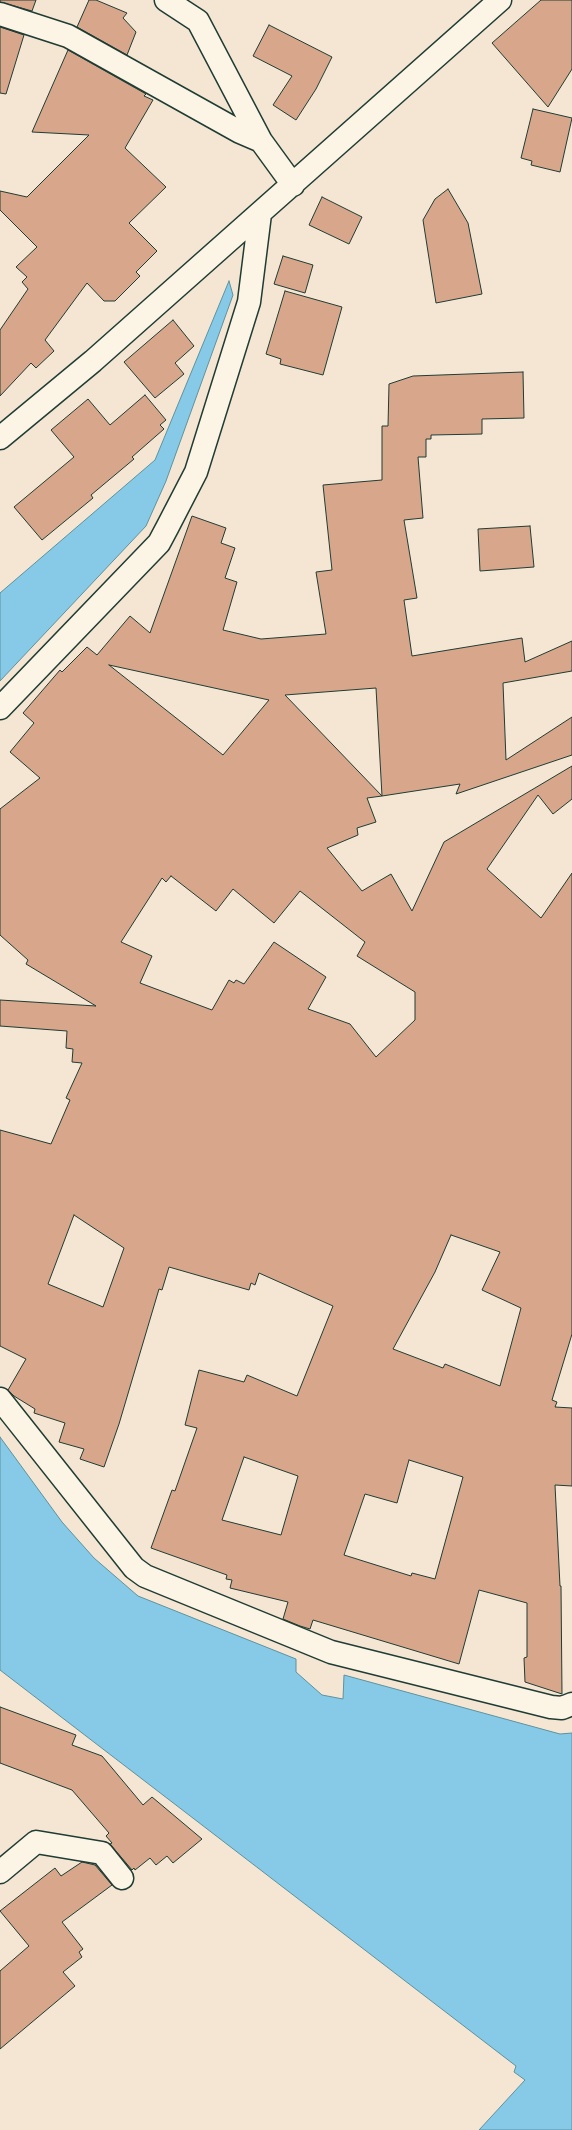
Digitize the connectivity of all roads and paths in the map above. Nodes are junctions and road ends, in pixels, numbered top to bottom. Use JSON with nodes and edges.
{"nodes":[{"id":1,"x":166,"y":0,"type":"edge"},
{"id":2,"x":500,"y":0,"type":"edge"},
{"id":3,"x":0,"y":14,"type":"edge"},
{"id":4,"x":261,"y":141,"type":"junction"},
{"id":5,"x":293,"y":185,"type":"junction"},
{"id":6,"x":260,"y":214,"type":"junction"},
{"id":7,"x":0,"y":438,"type":"edge"},
{"id":8,"x":0,"y":708,"type":"edge"},
{"id":9,"x":0,"y":1399,"type":"edge"},
{"id":10,"x":572,"y":1704,"type":"edge"},
{"id":11,"x":0,"y":1872,"type":"edge"},
{"id":12,"x":122,"y":1878,"type":"dead end"}],
"edges":[{"from":1,"to":4,"type":"street"},
{"from":2,"to":5,"type":"street"},
{"from":3,"to":4,"type":"street"},
{"from":4,"to":5,"type":"street"},
{"from":5,"to":6,"type":"street"},
{"from":6,"to":7,"type":"street"},
{"from":6,"to":8,"type":"street"},
{"from":9,"to":10,"type":"street"},
{"from":11,"to":12,"type":"street"}]}
